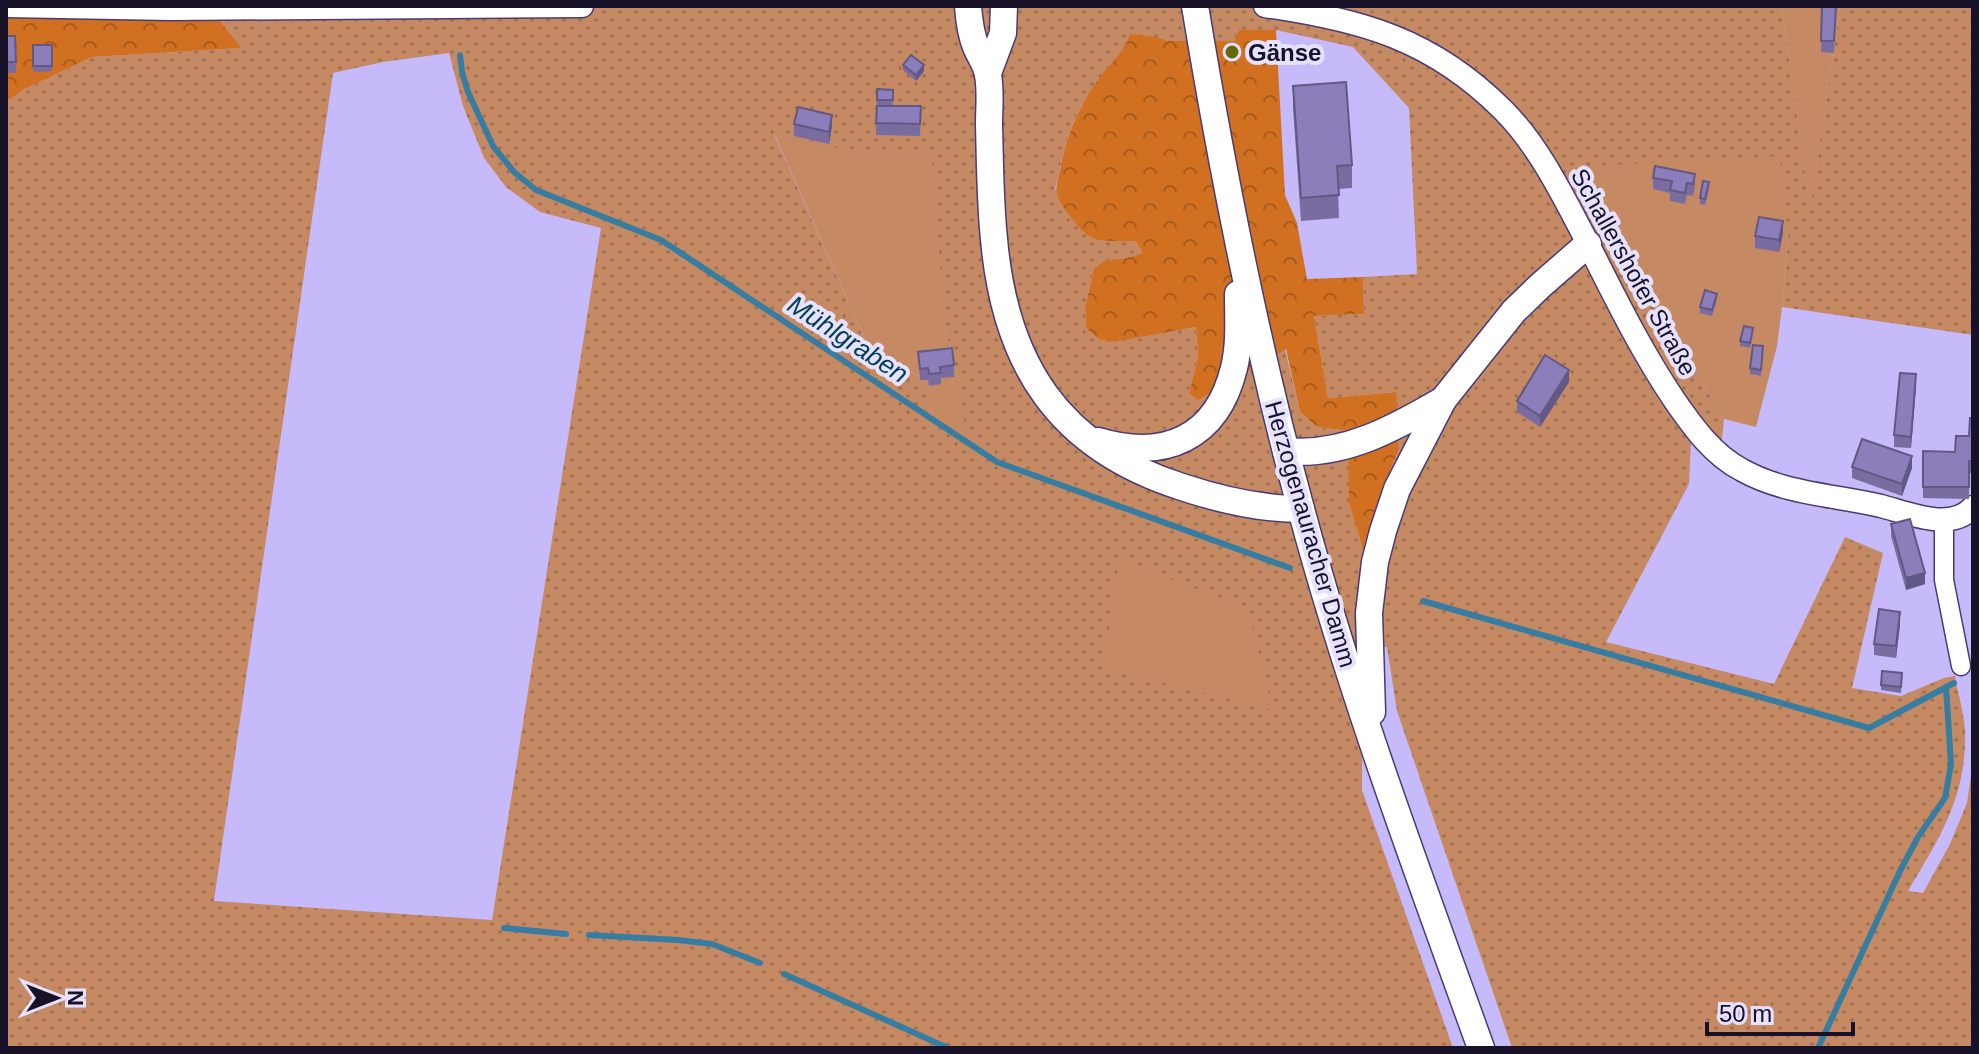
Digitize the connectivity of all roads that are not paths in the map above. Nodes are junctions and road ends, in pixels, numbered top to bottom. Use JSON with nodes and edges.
{"nodes":[{"id":1,"x":6,"y":6,"type":"edge"},
{"id":2,"x":582,"y":6,"type":"edge"},
{"id":3,"x":968,"y":6,"type":"edge"},
{"id":4,"x":1004,"y":6,"type":"edge"},
{"id":5,"x":1195,"y":6,"type":"edge"},
{"id":6,"x":1265,"y":6,"type":"edge"},
{"id":7,"x":988,"y":73,"type":"junction"},
{"id":8,"x":1236,"y":231,"type":"junction"},
{"id":9,"x":1588,"y":244,"type":"junction"},
{"id":10,"x":1443,"y":400,"type":"junction"},
{"id":11,"x":1087,"y":438,"type":"junction"},
{"id":12,"x":1286,"y":451,"type":"junction"},
{"id":13,"x":1973,"y":507,"type":"edge"},
{"id":14,"x":1301,"y":509,"type":"junction"},
{"id":15,"x":1944,"y":519,"type":"junction"},
{"id":16,"x":1961,"y":666,"type":"dead end"},
{"id":17,"x":1372,"y":741,"type":"junction"},
{"id":18,"x":1481,"y":1048,"type":"edge"}],
"edges":[{"from":1,"to":2,"type":"street"},
{"from":3,"to":7,"type":"main road"},
{"from":4,"to":7,"type":"main road"},
{"from":5,"to":8,"type":"main road","name":"Herzogenauracher Damm"},
{"from":6,"to":9,"type":"street","name":"Schallershofer Straße"},
{"from":7,"to":11,"type":"main road"},
{"from":8,"to":11,"type":"main road"},
{"from":8,"to":12,"type":"main road","name":"Herzogenauracher Damm"},
{"from":9,"to":10,"type":"main road"},
{"from":9,"to":15,"type":"street","name":"Schallershofer Straße"},
{"from":10,"to":12,"type":"main road"},
{"from":10,"to":17,"type":"main road"},
{"from":11,"to":14,"type":"main road"},
{"from":12,"to":14,"type":"main road","name":"Herzogenauracher Damm"},
{"from":13,"to":15,"type":"street"},
{"from":14,"to":17,"type":"main road","name":"Herzogenauracher Damm"},
{"from":15,"to":16,"type":"street"},
{"from":17,"to":18,"type":"main road","name":"Herzogenauracher Damm"}]}
